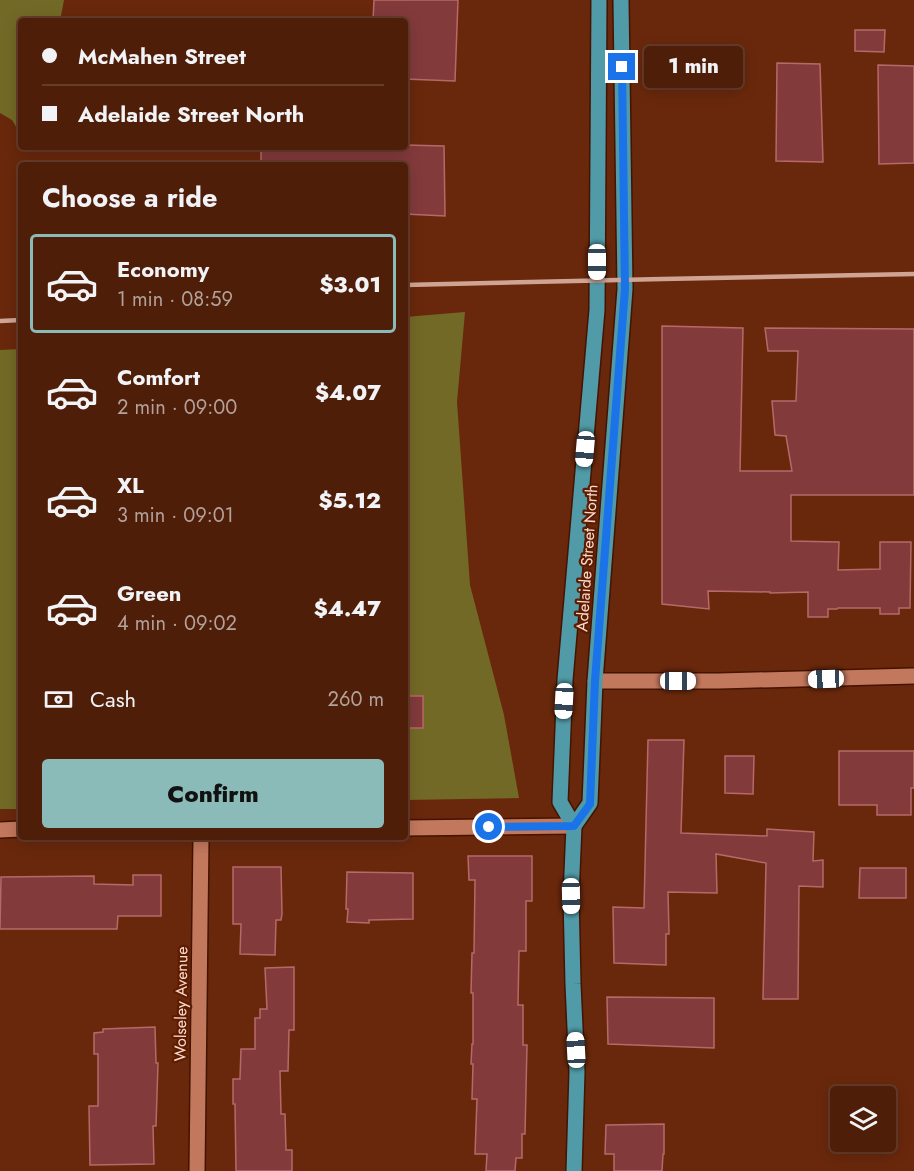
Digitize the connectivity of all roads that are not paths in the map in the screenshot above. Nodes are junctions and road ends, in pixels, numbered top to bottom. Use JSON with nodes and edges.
{"nodes":[{"id":1,"x":599,"y":0,"type":"edge"},
{"id":2,"x":621,"y":0,"type":"edge"},
{"id":3,"x":914,"y":676,"type":"edge"},
{"id":4,"x":595,"y":681,"type":"junction"},
{"id":5,"x":574,"y":826,"type":"junction"},
{"id":6,"x":408,"y":828,"type":"edge"},
{"id":7,"x":0,"y":830,"type":"edge"},
{"id":8,"x":18,"y":830,"type":"edge"},
{"id":9,"x":201,"y":840,"type":"edge"},
{"id":10,"x":197,"y":1171,"type":"edge"},
{"id":11,"x":574,"y":1171,"type":"edge"}],
"edges":[{"from":1,"to":5,"type":"main road","name":"Adelaide Street North"},
{"from":2,"to":4,"type":"main road","name":"Adelaide Street North"},
{"from":3,"to":4,"type":"street"},
{"from":4,"to":5,"type":"main road","name":"Adelaide Street North"},
{"from":5,"to":6,"type":"street"},
{"from":5,"to":11,"type":"main road"},
{"from":7,"to":8,"type":"street"},
{"from":9,"to":10,"type":"street","name":"Wolseley Avenue"}]}
